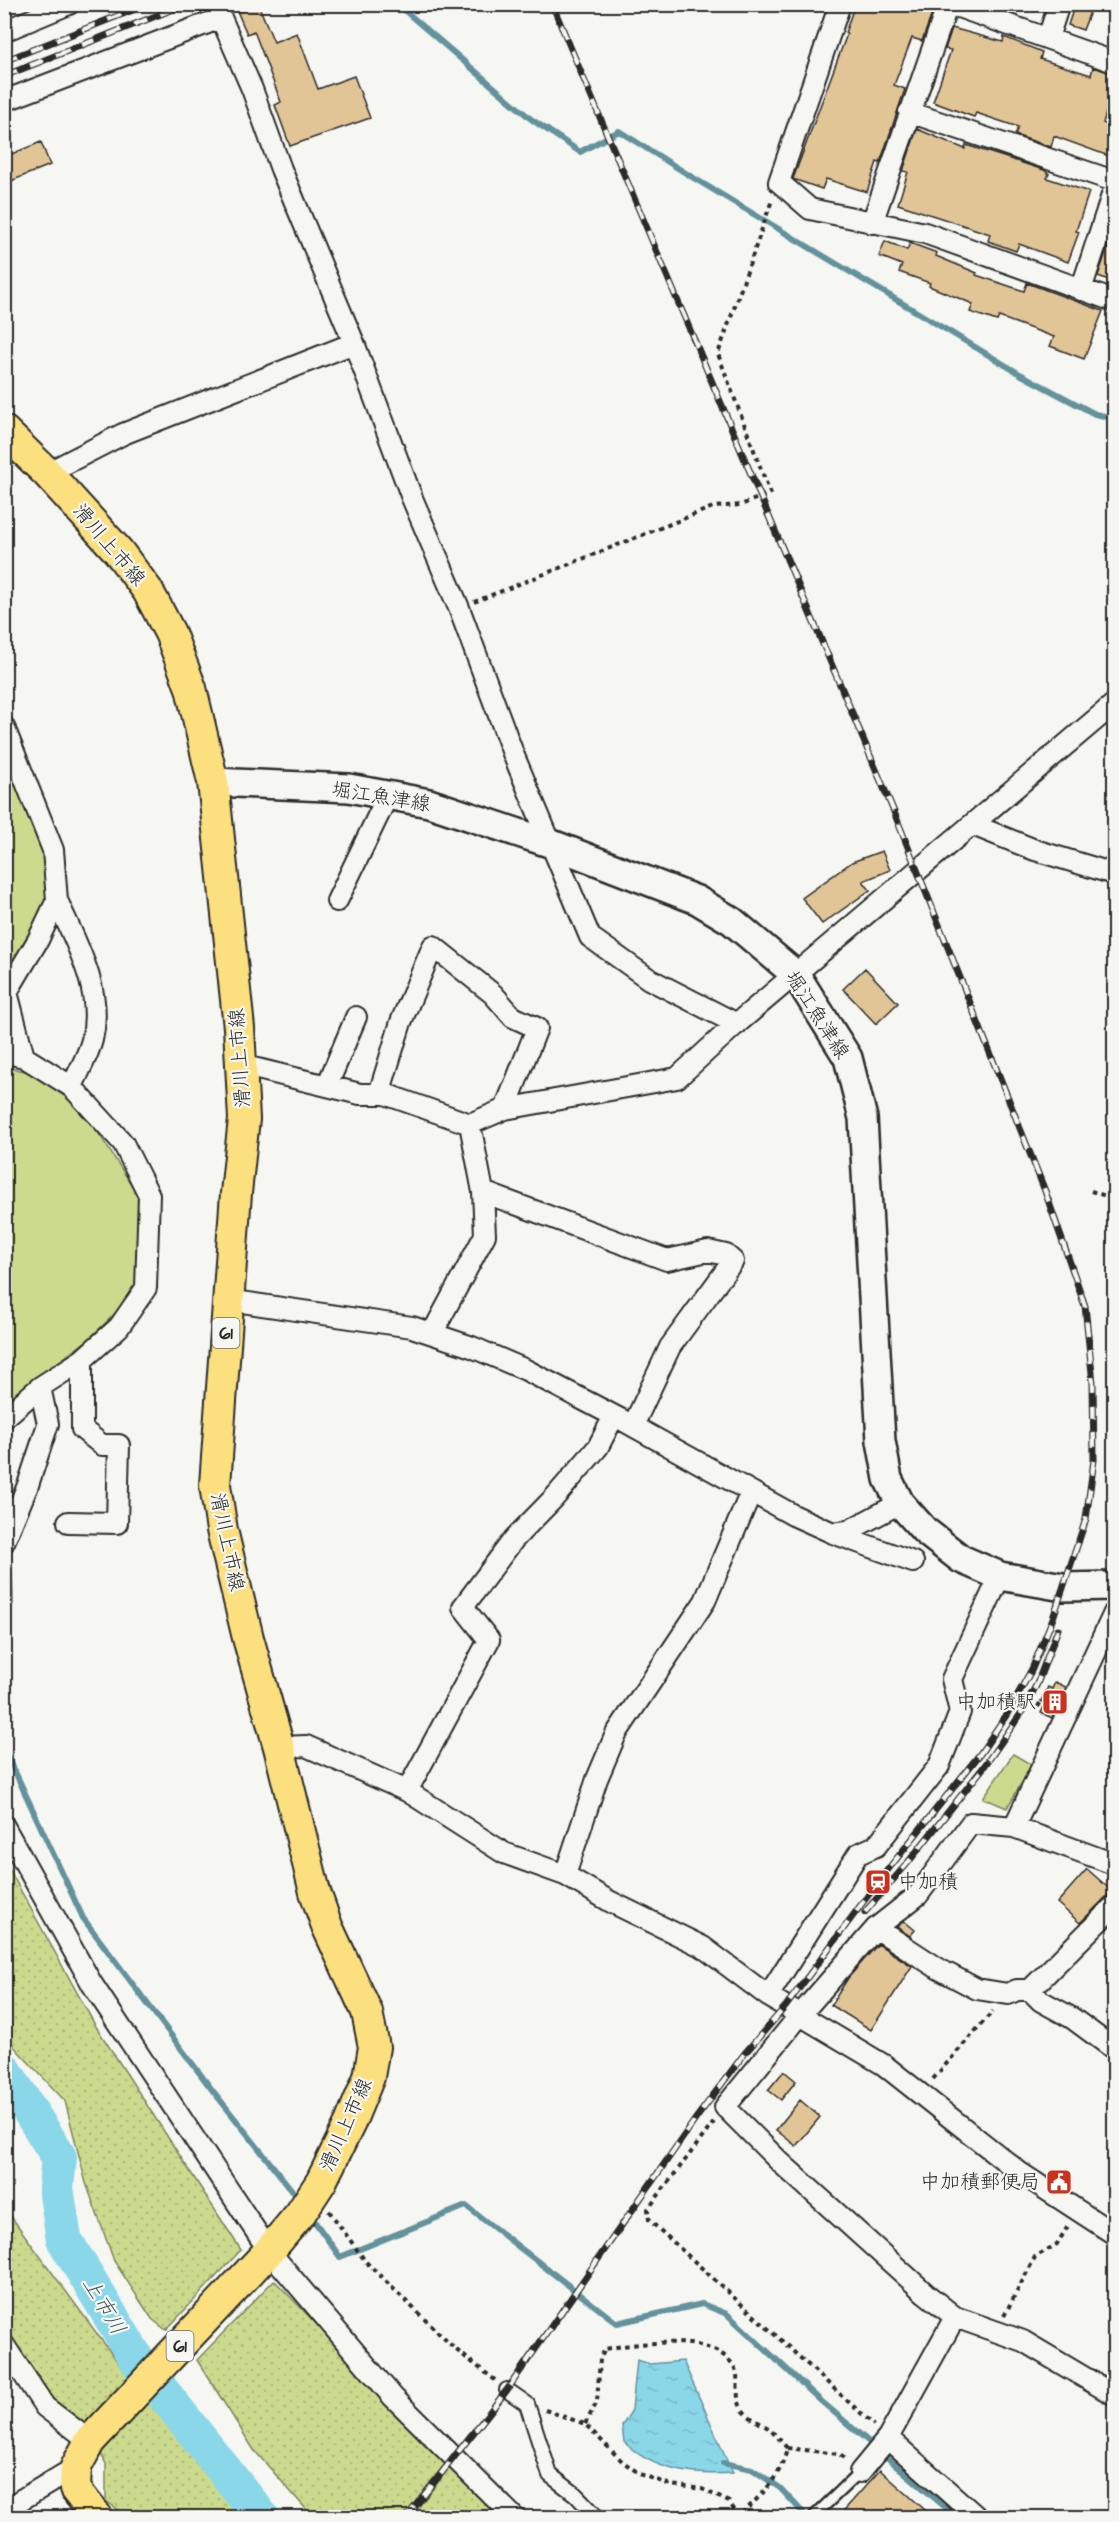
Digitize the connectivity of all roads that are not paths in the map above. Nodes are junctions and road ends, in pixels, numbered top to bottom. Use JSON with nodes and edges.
{"nodes":[{"id":1,"x":69,"y":4,"type":"edge"},
{"id":2,"x":840,"y":4,"type":"edge"},
{"id":3,"x":949,"y":4,"type":"edge"},
{"id":4,"x":1059,"y":4,"type":"edge"},
{"id":5,"x":218,"y":11,"type":"edge"},
{"id":6,"x":4,"y":31,"type":"edge"},
{"id":7,"x":1048,"y":38,"type":"junction"},
{"id":8,"x":1114,"y":62,"type":"edge"},
{"id":9,"x":4,"y":101,"type":"edge"},
{"id":10,"x":909,"y":112,"type":"junction"},
{"id":11,"x":1114,"y":181,"type":"edge"},
{"id":12,"x":1114,"y":189,"type":"edge"},
{"id":13,"x":872,"y":223,"type":"junction"},
{"id":14,"x":1081,"y":290,"type":"junction"},
{"id":15,"x":1114,"y":302,"type":"edge"},
{"id":16,"x":354,"y":343,"type":"junction"},
{"id":17,"x":4,"y":431,"type":"edge"},
{"id":18,"x":47,"y":473,"type":"junction"},
{"id":19,"x":1114,"y":704,"type":"edge"},
{"id":20,"x":4,"y":727,"type":"edge"},
{"id":21,"x":213,"y":782,"type":"junction"},
{"id":22,"x":388,"y":795,"type":"junction"},
{"id":23,"x":973,"y":825,"type":"junction"},
{"id":24,"x":552,"y":844,"type":"junction"},
{"id":25,"x":1114,"y":874,"type":"edge"},
{"id":26,"x":57,"y":900,"type":"junction"},
{"id":27,"x":337,"y":901,"type":"dead end"},
{"id":28,"x":796,"y":975,"type":"junction"},
{"id":29,"x":6,"y":993,"type":"edge"},
{"id":30,"x":356,"y":1017,"type":"dead end"},
{"id":31,"x":737,"y":1024,"type":"junction"},
{"id":32,"x":4,"y":1052,"type":"edge"},
{"id":33,"x":24,"y":1056,"type":"junction"},
{"id":34,"x":241,"y":1065,"type":"junction"},
{"id":35,"x":327,"y":1086,"type":"junction"},
{"id":36,"x":72,"y":1087,"type":"junction"},
{"id":37,"x":379,"y":1094,"type":"junction"},
{"id":38,"x":505,"y":1109,"type":"junction"},
{"id":39,"x":470,"y":1124,"type":"junction"},
{"id":40,"x":483,"y":1192,"type":"junction"},
{"id":41,"x":228,"y":1300,"type":"junction"},
{"id":42,"x":433,"y":1332,"type":"junction"},
{"id":43,"x":82,"y":1360,"type":"junction"},
{"id":44,"x":40,"y":1387,"type":"junction"},
{"id":45,"x":614,"y":1416,"type":"junction"},
{"id":46,"x":4,"y":1418,"type":"edge"},
{"id":47,"x":633,"y":1426,"type":"junction"},
{"id":48,"x":751,"y":1492,"type":"junction"},
{"id":49,"x":900,"y":1503,"type":"junction"},
{"id":50,"x":68,"y":1522,"type":"dead end"},
{"id":51,"x":833,"y":1533,"type":"junction"},
{"id":52,"x":4,"y":1542,"type":"edge"},
{"id":53,"x":913,"y":1562,"type":"dead end"},
{"id":54,"x":1000,"y":1576,"type":"junction"},
{"id":55,"x":1111,"y":1591,"type":"edge"},
{"id":56,"x":1114,"y":1612,"type":"edge"},
{"id":57,"x":279,"y":1747,"type":"junction"},
{"id":58,"x":407,"y":1791,"type":"junction"},
{"id":59,"x":4,"y":1826,"type":"edge"},
{"id":60,"x":1014,"y":1827,"type":"junction"},
{"id":61,"x":1114,"y":1864,"type":"edge"},
{"id":62,"x":565,"y":1875,"type":"junction"},
{"id":63,"x":1114,"y":1906,"type":"edge"},
{"id":64,"x":876,"y":1928,"type":"junction"},
{"id":65,"x":1030,"y":1990,"type":"junction"},
{"id":66,"x":768,"y":1996,"type":"junction"},
{"id":67,"x":800,"y":2015,"type":"junction"},
{"id":68,"x":1114,"y":2049,"type":"edge"},
{"id":69,"x":1114,"y":2234,"type":"edge"},
{"id":70,"x":269,"y":2251,"type":"junction"},
{"id":71,"x":955,"y":2317,"type":"junction"},
{"id":72,"x":4,"y":2345,"type":"edge"},
{"id":73,"x":507,"y":2390,"type":"road end"},
{"id":74,"x":1114,"y":2395,"type":"edge"},
{"id":75,"x":888,"y":2438,"type":"junction"},
{"id":76,"x":90,"y":2441,"type":"junction"},
{"id":77,"x":76,"y":2467,"type":"junction"},
{"id":78,"x":861,"y":2472,"type":"joint"},
{"id":79,"x":4,"y":2510,"type":"edge"},
{"id":80,"x":98,"y":2517,"type":"edge"},
{"id":81,"x":515,"y":2517,"type":"edge"},
{"id":82,"x":598,"y":2517,"type":"edge"},
{"id":83,"x":812,"y":2517,"type":"edge"},
{"id":84,"x":978,"y":2517,"type":"edge"}],
"edges":[{"from":1,"to":6,"type":"street"},
{"from":2,"to":13,"type":"street"},
{"from":3,"to":7,"type":"street"},
{"from":3,"to":10,"type":"street"},
{"from":4,"to":7,"type":"street"},
{"from":5,"to":9,"type":"street"},
{"from":5,"to":16,"type":"street"},
{"from":7,"to":8,"type":"street"},
{"from":10,"to":11,"type":"street"},
{"from":10,"to":13,"type":"street"},
{"from":12,"to":14,"type":"street"},
{"from":13,"to":14,"type":"street"},
{"from":14,"to":15,"type":"street"},
{"from":16,"to":18,"type":"street"},
{"from":16,"to":24,"type":"street"},
{"from":17,"to":18,"type":"main road","name":"滑川上市線","number":"61"},
{"from":18,"to":21,"type":"main road","name":"滑川上市線","number":"61"},
{"from":19,"to":23,"type":"street"},
{"from":20,"to":26,"type":"street"},
{"from":21,"to":22,"type":"main road","name":"堀江魚津線"},
{"from":21,"to":34,"type":"main road","name":"滑川上市線","number":"61"},
{"from":22,"to":24,"type":"main road","name":"堀江魚津線"},
{"from":22,"to":27,"type":"street"},
{"from":23,"to":25,"type":"street"},
{"from":23,"to":28,"type":"street"},
{"from":24,"to":28,"type":"main road","name":"堀江魚津線"},
{"from":24,"to":31,"type":"street"},
{"from":26,"to":29,"type":"street"},
{"from":26,"to":36,"type":"street"},
{"from":28,"to":31,"type":"street"},
{"from":28,"to":49,"type":"main road","name":"堀江魚津線"},
{"from":29,"to":33,"type":"street"},
{"from":30,"to":35,"type":"street"},
{"from":31,"to":38,"type":"street"},
{"from":32,"to":33,"type":"street"},
{"from":33,"to":36,"type":"street"},
{"from":34,"to":35,"type":"street"},
{"from":34,"to":41,"type":"main road","name":"滑川上市線","number":"61"},
{"from":35,"to":37,"type":"street"},
{"from":36,"to":43,"type":"street"},
{"from":37,"to":38,"type":"street"},
{"from":37,"to":39,"type":"street"},
{"from":38,"to":39,"type":"street"},
{"from":39,"to":40,"type":"street"},
{"from":40,"to":42,"type":"street"},
{"from":40,"to":47,"type":"street"},
{"from":41,"to":42,"type":"street"},
{"from":41,"to":57,"type":"main road","name":"滑川上市線","number":"61"},
{"from":42,"to":45,"type":"street"},
{"from":43,"to":44,"type":"street"},
{"from":43,"to":50,"type":"street"},
{"from":44,"to":46,"type":"street"},
{"from":44,"to":52,"type":"street"},
{"from":45,"to":47,"type":"street"},
{"from":45,"to":58,"type":"street"},
{"from":47,"to":48,"type":"street"},
{"from":48,"to":51,"type":"street"},
{"from":48,"to":62,"type":"street"},
{"from":49,"to":51,"type":"street"},
{"from":49,"to":54,"type":"main road","name":"堀江魚津線"},
{"from":51,"to":53,"type":"street"},
{"from":54,"to":55,"type":"main road","name":"堀江魚津線"},
{"from":54,"to":66,"type":"street"},
{"from":56,"to":60,"type":"street"},
{"from":57,"to":58,"type":"street"},
{"from":57,"to":70,"type":"main road","name":"滑川上市線","number":"61"},
{"from":58,"to":62,"type":"street"},
{"from":59,"to":70,"type":"street"},
{"from":60,"to":61,"type":"street"},
{"from":60,"to":64,"type":"street"},
{"from":62,"to":66,"type":"street"},
{"from":63,"to":65,"type":"street"},
{"from":64,"to":65,"type":"street"},
{"from":64,"to":67,"type":"street"},
{"from":65,"to":68,"type":"street"},
{"from":66,"to":67,"type":"street"},
{"from":67,"to":69,"type":"street"},
{"from":67,"to":71,"type":"street"},
{"from":70,"to":76,"type":"main road","name":"滑川上市線","number":"61"},
{"from":70,"to":81,"type":"street"},
{"from":71,"to":74,"type":"street"},
{"from":71,"to":75,"type":"street"},
{"from":72,"to":76,"type":"street"},
{"from":73,"to":82,"type":"street"},
{"from":75,"to":78,"type":"street"},
{"from":75,"to":84,"type":"street"},
{"from":76,"to":77,"type":"main road","name":"滑川上市線","number":"61"},
{"from":77,"to":79,"type":"street"},
{"from":77,"to":80,"type":"main road"},
{"from":78,"to":83,"type":"lane"}]}
